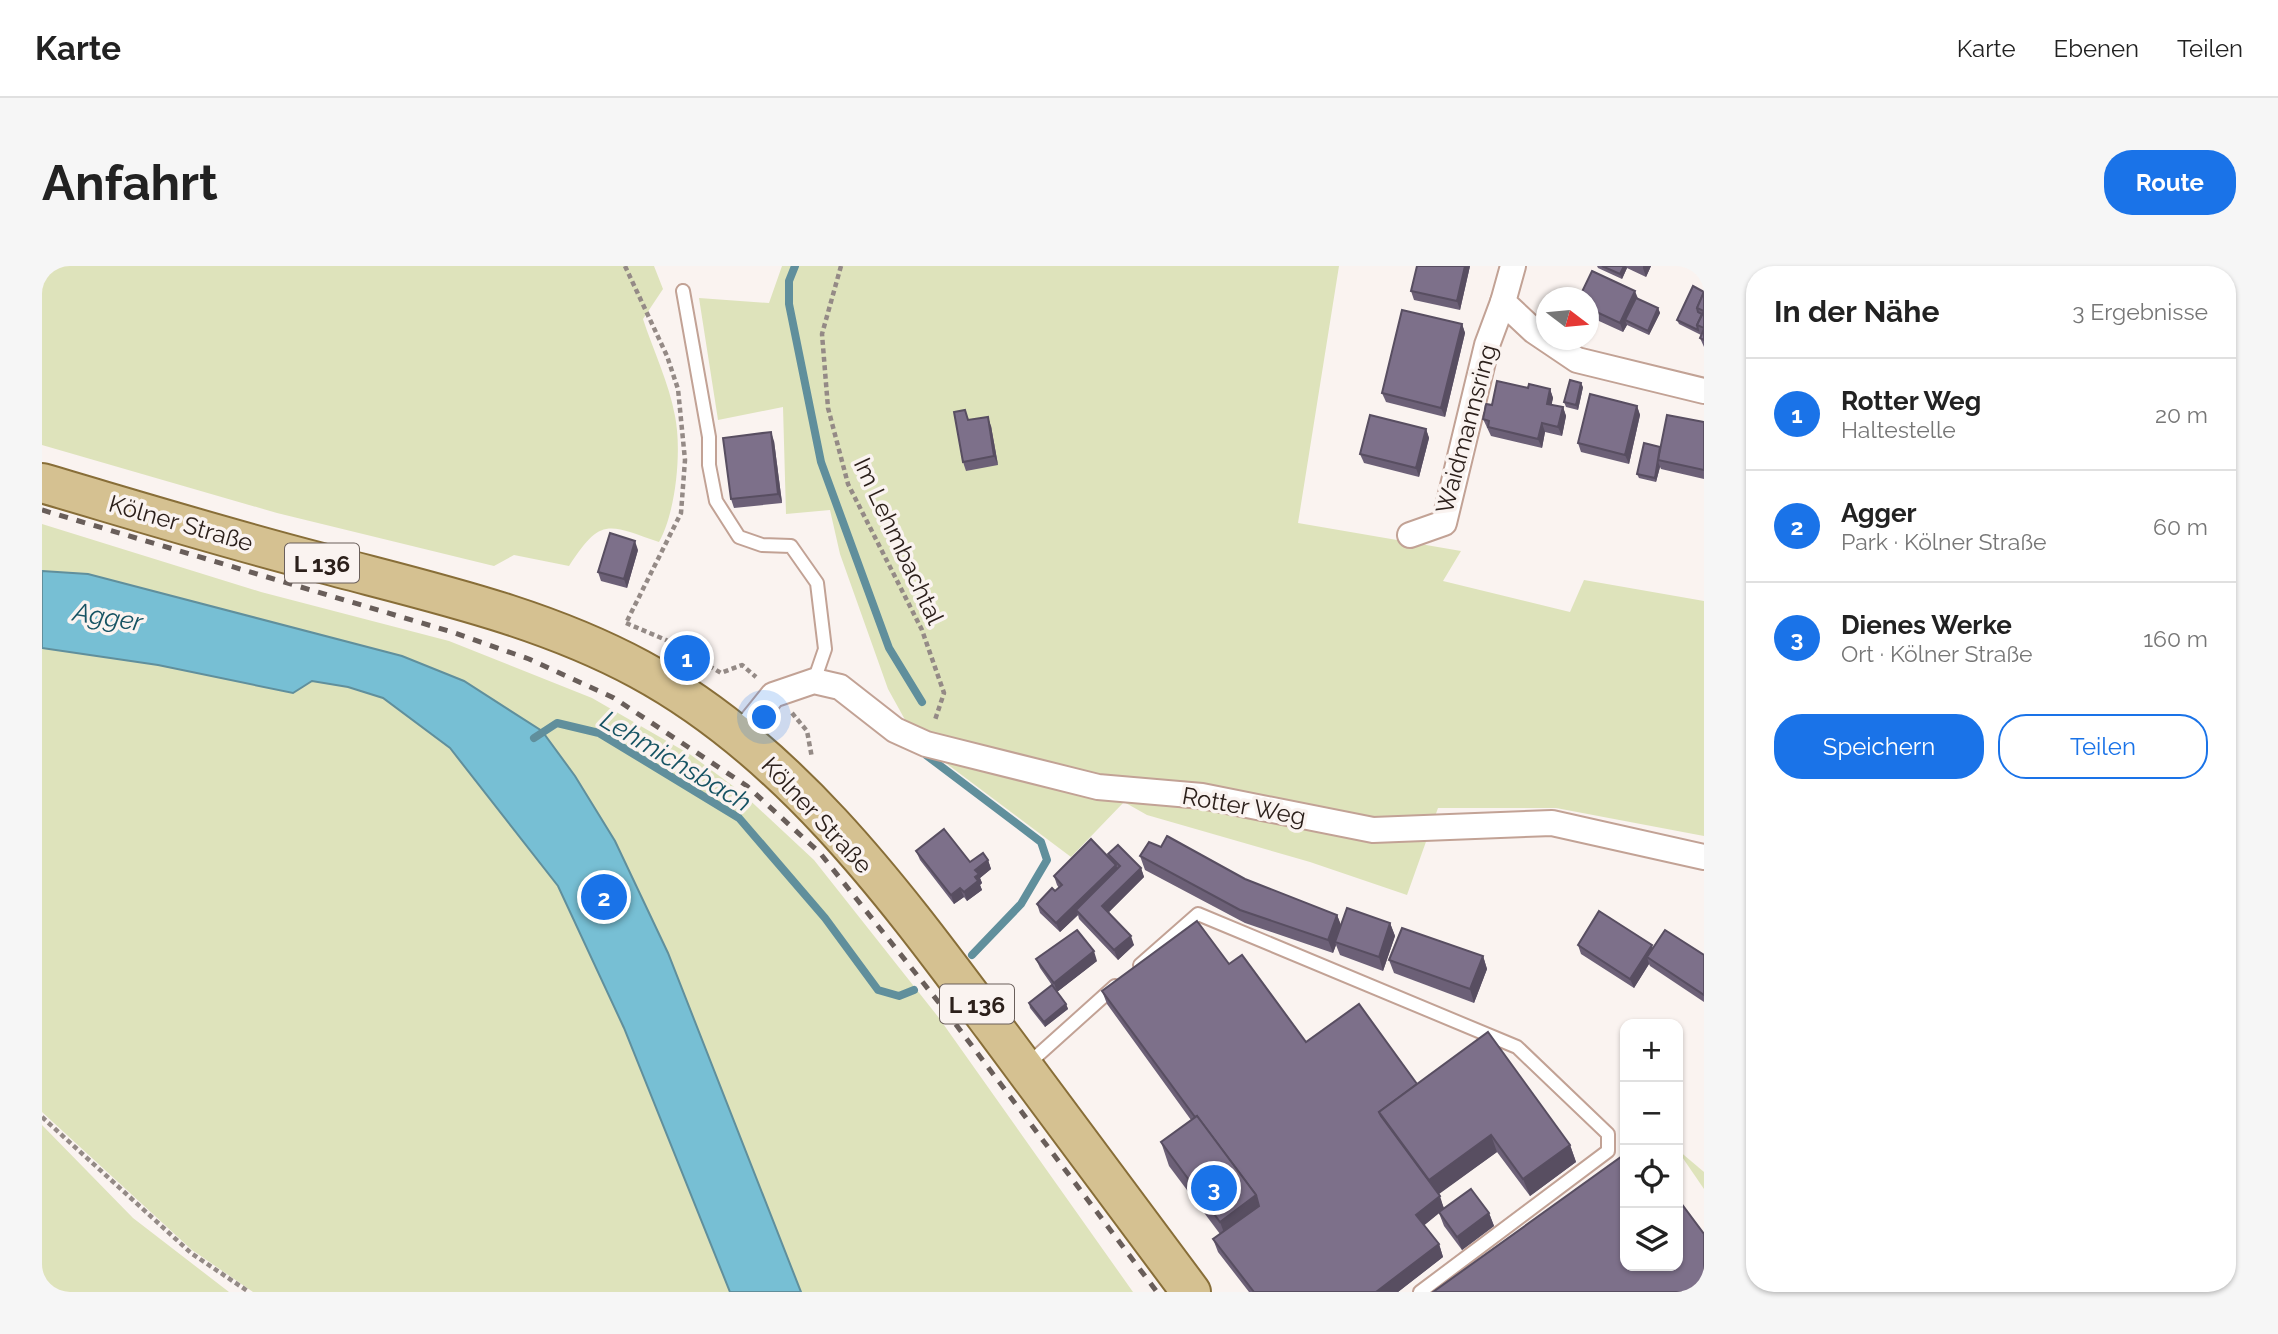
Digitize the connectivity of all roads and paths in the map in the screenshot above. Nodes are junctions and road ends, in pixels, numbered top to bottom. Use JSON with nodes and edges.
{"nodes":[{"id":1,"x":625,"y":266,"type":"edge"},
{"id":2,"x":841,"y":266,"type":"edge"},
{"id":3,"x":1513,"y":266,"type":"edge"},
{"id":4,"x":683,"y":291,"type":"dead end"},
{"id":5,"x":1503,"y":303,"type":"junction"},
{"id":6,"x":1704,"y":391,"type":"edge"},
{"id":7,"x":42,"y":483,"type":"edge"},
{"id":8,"x":1410,"y":535,"type":"dead end"},
{"id":9,"x":626,"y":623,"type":"dead end"},
{"id":10,"x":814,"y":681,"type":"junction"},
{"id":11,"x":740,"y":736,"type":"junction"},
{"id":12,"x":926,"y":744,"type":"junction"},
{"id":13,"x":1704,"y":857,"type":"edge"},
{"id":14,"x":1025,"y":1068,"type":"junction"},
{"id":15,"x":42,"y":1117,"type":"edge"},
{"id":16,"x":249,"y":1292,"type":"edge"},
{"id":17,"x":1191,"y":1292,"type":"edge"},
{"id":18,"x":1420,"y":1292,"type":"edge"}],
"edges":[{"from":1,"to":9,"type":"path"},
{"from":2,"to":12,"type":"path","name":"Im Lehmbachtal"},
{"from":3,"to":5,"type":"street","name":"Waidmannsring"},
{"from":4,"to":10,"type":"lane"},
{"from":5,"to":6,"type":"street","name":"Waidmannsring"},
{"from":5,"to":8,"type":"street","name":"Waidmannsring"},
{"from":7,"to":11,"type":"main road","name":"Kölner Straße","number":"L 136"},
{"from":10,"to":11,"type":"street"},
{"from":10,"to":12,"type":"street","name":"Rotter Weg"},
{"from":11,"to":14,"type":"main road","name":"Kölner Straße","number":"L 136"},
{"from":12,"to":13,"type":"street","name":"Rotter Weg"},
{"from":14,"to":17,"type":"main road","name":"Kölner Straße","number":"L 136"},
{"from":14,"to":18,"type":"lane"},
{"from":15,"to":16,"type":"path"}]}
